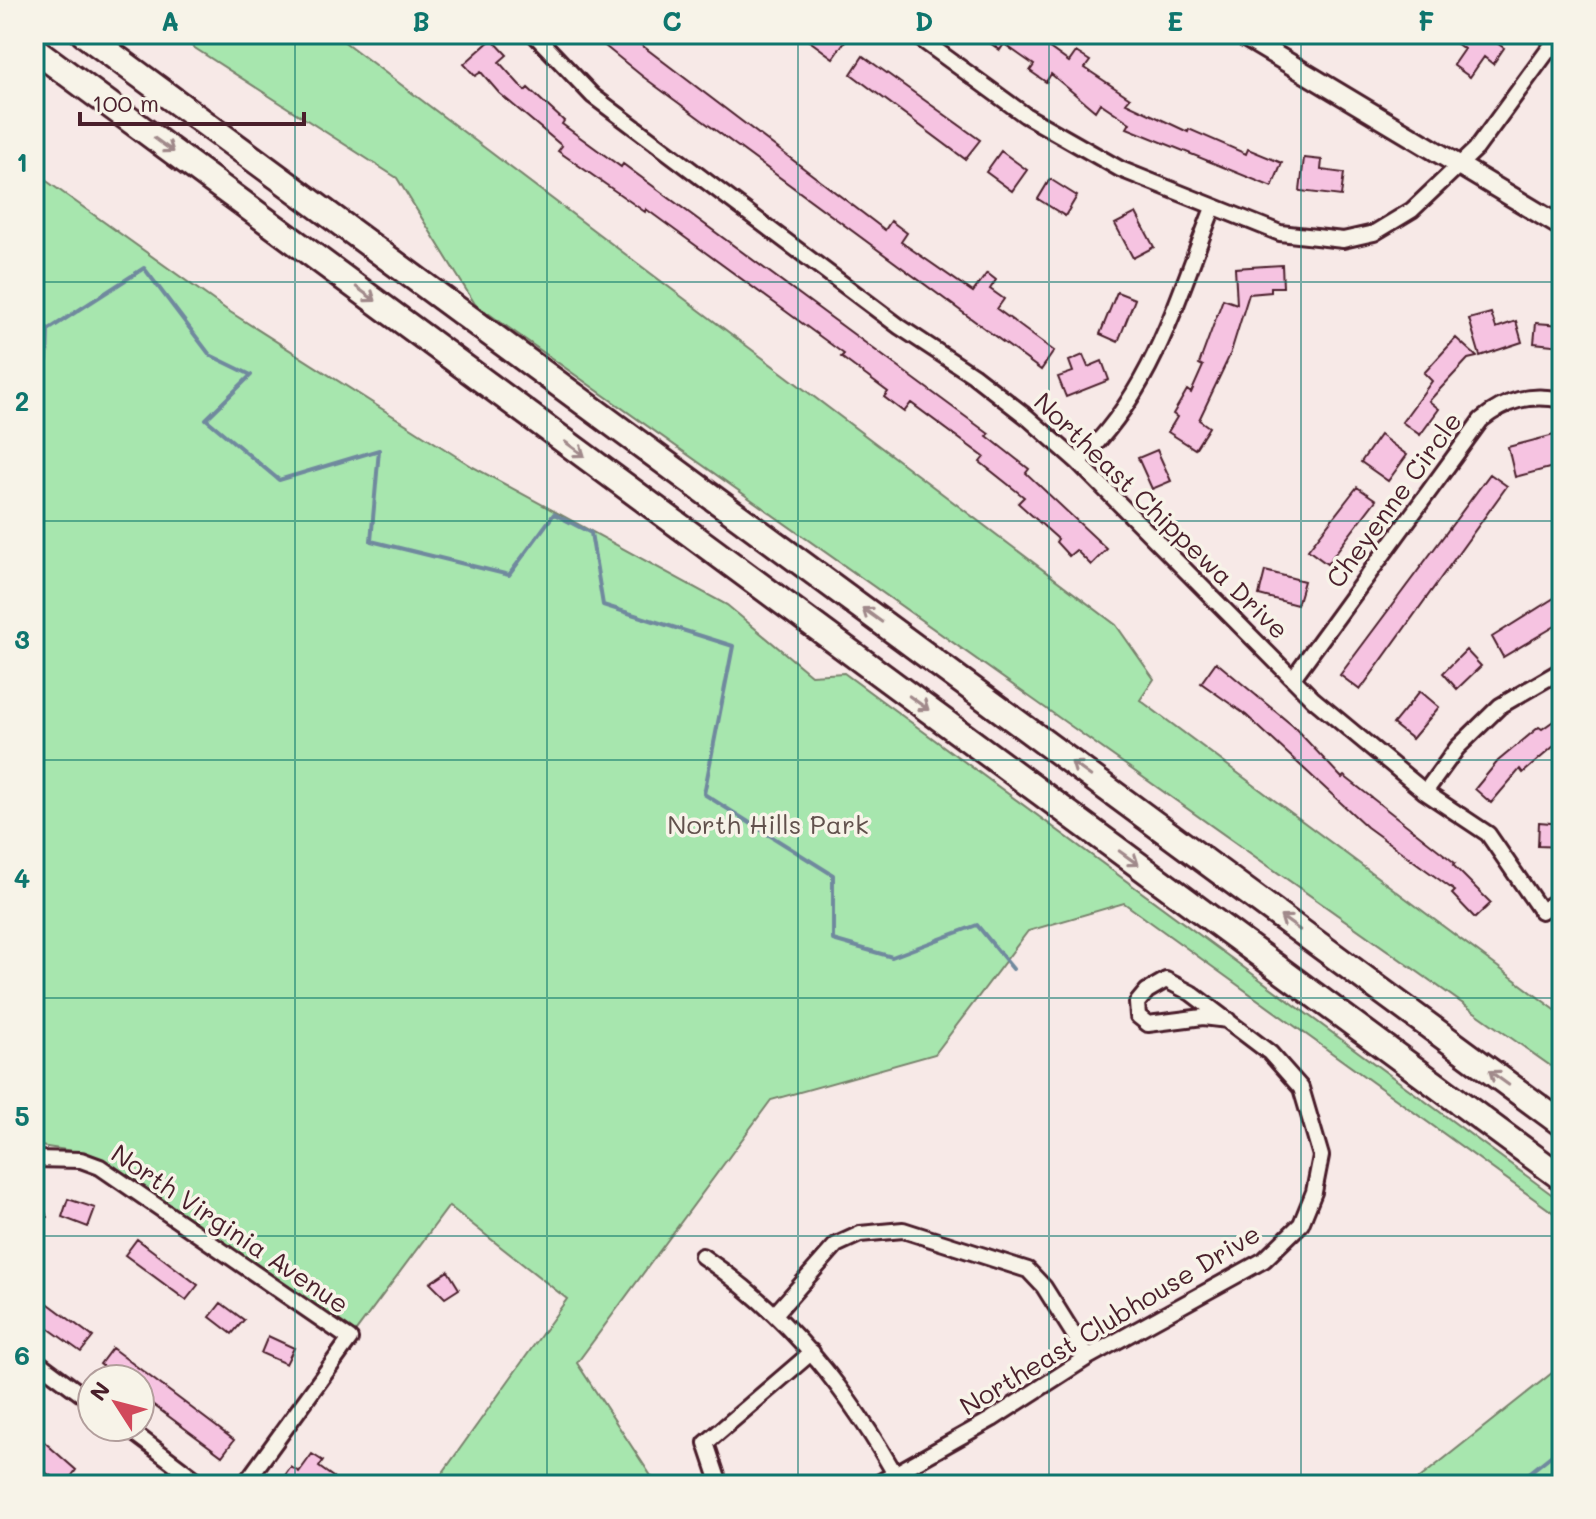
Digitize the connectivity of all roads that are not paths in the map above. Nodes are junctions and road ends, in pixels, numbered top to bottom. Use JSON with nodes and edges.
{"nodes":[{"id":1,"x":84,"y":34,"type":"edge"},
{"id":2,"x":534,"y":34,"type":"edge"},
{"id":3,"x":914,"y":34,"type":"edge"},
{"id":4,"x":1240,"y":34,"type":"edge"},
{"id":5,"x":1554,"y":36,"type":"edge"},
{"id":6,"x":34,"y":49,"type":"edge"},
{"id":7,"x":1458,"y":165,"type":"junction"},
{"id":8,"x":1213,"y":208,"type":"junction"},
{"id":9,"x":1562,"y":227,"type":"edge"},
{"id":10,"x":1562,"y":400,"type":"edge"},
{"id":11,"x":1078,"y":462,"type":"junction"},
{"id":12,"x":1562,"y":670,"type":"edge"},
{"id":13,"x":1293,"y":678,"type":"junction"},
{"id":14,"x":1425,"y":792,"type":"junction"},
{"id":15,"x":1562,"y":898,"type":"edge"},
{"id":16,"x":1228,"y":1020,"type":"junction"},
{"id":17,"x":1562,"y":1124,"type":"edge"},
{"id":18,"x":34,"y":1159,"type":"edge"},
{"id":19,"x":1562,"y":1178,"type":"edge"},
{"id":20,"x":702,"y":1256,"type":"dead end"},
{"id":21,"x":776,"y":1313,"type":"junction"},
{"id":22,"x":812,"y":1352,"type":"junction"},
{"id":23,"x":1088,"y":1357,"type":"junction"},
{"id":24,"x":34,"y":1359,"type":"edge"},
{"id":25,"x":76,"y":1390,"type":"edge"},
{"id":26,"x":147,"y":1443,"type":"edge"},
{"id":27,"x":898,"y":1479,"type":"edge"},
{"id":28,"x":203,"y":1485,"type":"edge"},
{"id":29,"x":244,"y":1485,"type":"edge"},
{"id":30,"x":720,"y":1485,"type":"edge"},
{"id":31,"x":875,"y":1485,"type":"edge"}],
"edges":[{"from":17,"to":1,"type":"highway","one_way":true},
{"from":2,"to":11,"type":"street","name":"Northeast Chippewa Drive"},
{"from":3,"to":8,"type":"street"},
{"from":4,"to":7,"type":"main road"},
{"from":5,"to":7,"type":"street"},
{"from":6,"to":19,"type":"highway","one_way":true},
{"from":7,"to":8,"type":"street"},
{"from":7,"to":9,"type":"main road"},
{"from":8,"to":11,"type":"street"},
{"from":10,"to":13,"type":"street","name":"Cheyenne Circle"},
{"from":11,"to":13,"type":"street","name":"Northeast Chippewa Drive"},
{"from":12,"to":14,"type":"street"},
{"from":13,"to":14,"type":"street","name":"Northeast Chippewa Drive"},
{"from":14,"to":15,"type":"street","name":"Northeast Chippewa Drive"},
{"from":16,"to":16,"type":"street","name":"Northeast Clubhouse Drive"},
{"from":16,"to":23,"type":"street","name":"Northeast Clubhouse Drive"},
{"from":18,"to":29,"type":"street","name":"North Virginia Avenue"},
{"from":20,"to":21,"type":"street"},
{"from":21,"to":22,"type":"street"},
{"from":21,"to":23,"type":"street"},
{"from":22,"to":27,"type":"street"},
{"from":22,"to":30,"type":"street"},
{"from":23,"to":27,"type":"street","name":"Northeast Clubhouse Drive"},
{"from":24,"to":25,"type":"street"},
{"from":26,"to":28,"type":"street"},
{"from":27,"to":31,"type":"street","name":"Northeast Clubhouse Drive"}]}
